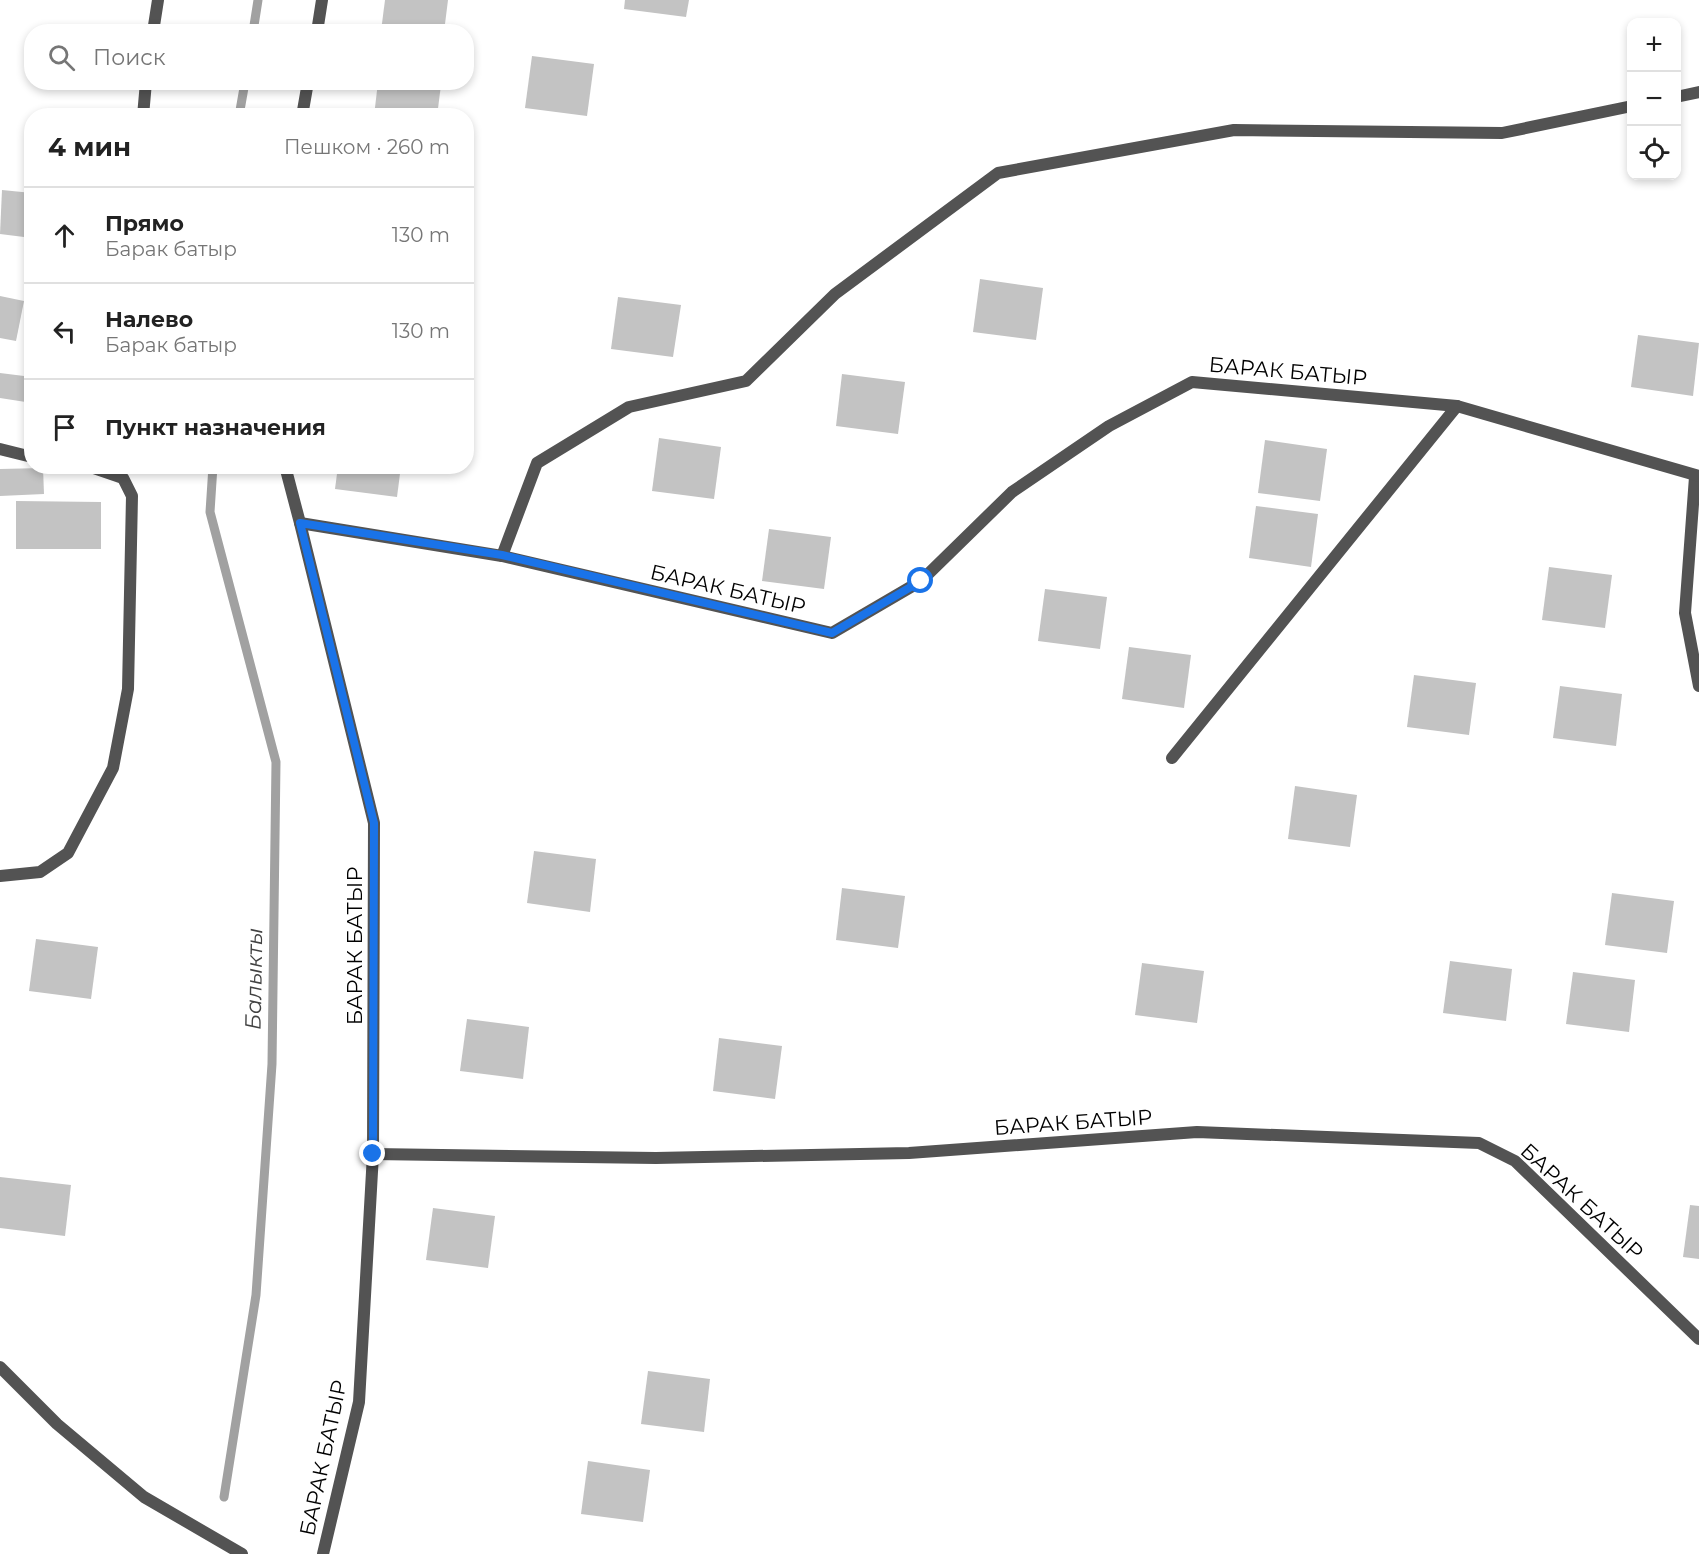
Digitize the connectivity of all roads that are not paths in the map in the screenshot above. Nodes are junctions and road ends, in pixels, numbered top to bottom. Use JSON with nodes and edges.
{"nodes":[{"id":1,"x":158,"y":0,"type":"edge"},
{"id":2,"x":322,"y":0,"type":"edge"},
{"id":3,"x":154,"y":24,"type":"edge"},
{"id":4,"x":318,"y":24,"type":"edge"},
{"id":5,"x":145,"y":90,"type":"edge"},
{"id":6,"x":307,"y":90,"type":"edge"},
{"id":7,"x":1699,"y":92,"type":"edge"},
{"id":8,"x":1681,"y":96,"type":"edge"},
{"id":9,"x":1627,"y":107,"type":"edge"},
{"id":10,"x":144,"y":108,"type":"edge"},
{"id":11,"x":303,"y":108,"type":"edge"},
{"id":12,"x":1457,"y":406,"type":"junction"},
{"id":13,"x":0,"y":449,"type":"edge"},
{"id":14,"x":24,"y":455,"type":"edge"},
{"id":15,"x":111,"y":474,"type":"edge"},
{"id":16,"x":287,"y":474,"type":"edge"},
{"id":17,"x":1697,"y":477,"type":"edge"},
{"id":18,"x":300,"y":523,"type":"junction"},
{"id":19,"x":502,"y":555,"type":"junction"},
{"id":20,"x":1699,"y":686,"type":"edge"},
{"id":21,"x":1172,"y":758,"type":"dead end"},
{"id":22,"x":0,"y":876,"type":"edge"},
{"id":23,"x":373,"y":1154,"type":"junction"},
{"id":24,"x":1699,"y":1339,"type":"edge"},
{"id":25,"x":0,"y":1367,"type":"edge"},
{"id":26,"x":242,"y":1554,"type":"edge"},
{"id":27,"x":322,"y":1554,"type":"edge"}],
"edges":[{"from":1,"to":3,"type":"street"},
{"from":2,"to":4,"type":"street"},
{"from":5,"to":10,"type":"street"},
{"from":6,"to":11,"type":"street"},
{"from":7,"to":8,"type":"street"},
{"from":9,"to":19,"type":"street"},
{"from":12,"to":17,"type":"street","name":"БАРАК БАТЫР"},
{"from":12,"to":19,"type":"street","name":"БАРАК БАТЫР"},
{"from":12,"to":21,"type":"street"},
{"from":13,"to":14,"type":"street"},
{"from":15,"to":22,"type":"street"},
{"from":16,"to":18,"type":"street"},
{"from":17,"to":20,"type":"street"},
{"from":18,"to":19,"type":"street","name":"БАРАК БАТЫР"},
{"from":18,"to":23,"type":"street","name":"БАРАК БАТЫР"},
{"from":23,"to":24,"type":"street","name":"БАРАК БАТЫР"},
{"from":23,"to":27,"type":"street","name":"БАРАК БАТЫР"},
{"from":25,"to":26,"type":"street"}]}
